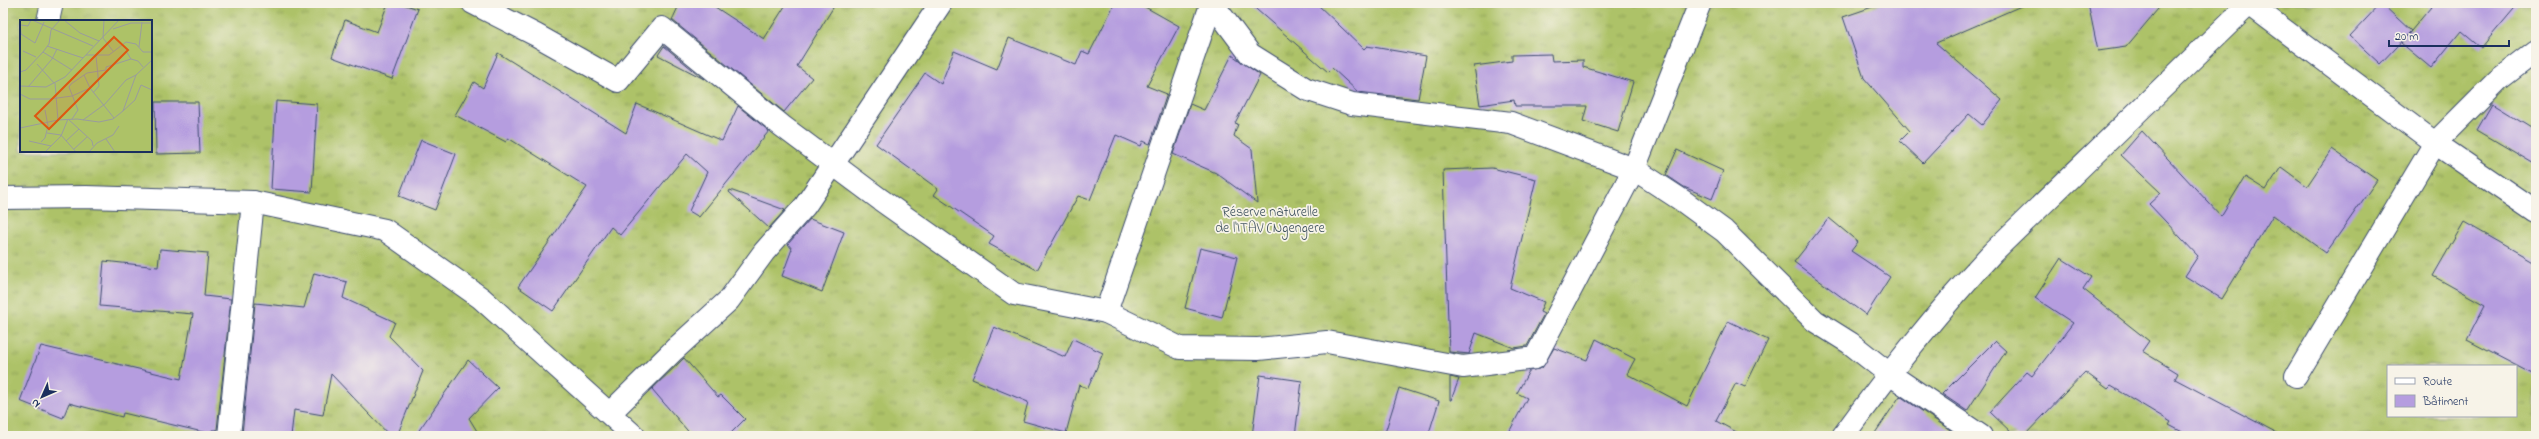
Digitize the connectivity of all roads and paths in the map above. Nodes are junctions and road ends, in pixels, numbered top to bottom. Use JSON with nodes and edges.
{"nodes":[{"id":1,"x":52,"y":3,"type":"edge"},
{"id":2,"x":473,"y":3,"type":"edge"},
{"id":3,"x":941,"y":3,"type":"edge"},
{"id":4,"x":1700,"y":3,"type":"edge"},
{"id":5,"x":2248,"y":3,"type":"edge"},
{"id":6,"x":1212,"y":4,"type":"edge"},
{"id":7,"x":48,"y":20,"type":"edge"},
{"id":8,"x":2536,"y":51,"type":"edge"},
{"id":9,"x":2435,"y":143,"type":"junction"},
{"id":10,"x":833,"y":164,"type":"junction"},
{"id":11,"x":1634,"y":169,"type":"junction"},
{"id":12,"x":3,"y":198,"type":"edge"},
{"id":13,"x":253,"y":202,"type":"junction"},
{"id":14,"x":2536,"y":212,"type":"edge"},
{"id":15,"x":1106,"y":312,"type":"junction"},
{"id":16,"x":1888,"y":373,"type":"junction"},
{"id":17,"x":2296,"y":376,"type":"dead end"},
{"id":18,"x":610,"y":413,"type":"junction"},
{"id":19,"x":229,"y":436,"type":"edge"},
{"id":20,"x":634,"y":436,"type":"edge"},
{"id":21,"x":1843,"y":436,"type":"edge"},
{"id":22,"x":1981,"y":436,"type":"edge"}],
"edges":[{"from":1,"to":7,"type":"street"},
{"from":2,"to":10,"type":"street"},
{"from":3,"to":10,"type":"street"},
{"from":4,"to":11,"type":"street"},
{"from":5,"to":9,"type":"street"},
{"from":5,"to":16,"type":"street"},
{"from":6,"to":11,"type":"street"},
{"from":6,"to":15,"type":"street"},
{"from":8,"to":9,"type":"street"},
{"from":9,"to":14,"type":"street"},
{"from":9,"to":17,"type":"street"},
{"from":10,"to":15,"type":"street"},
{"from":10,"to":18,"type":"street"},
{"from":11,"to":15,"type":"street"},
{"from":11,"to":16,"type":"street"},
{"from":12,"to":13,"type":"street"},
{"from":13,"to":18,"type":"street"},
{"from":13,"to":19,"type":"street"},
{"from":16,"to":21,"type":"street"},
{"from":16,"to":22,"type":"street"},
{"from":18,"to":20,"type":"street"}]}
